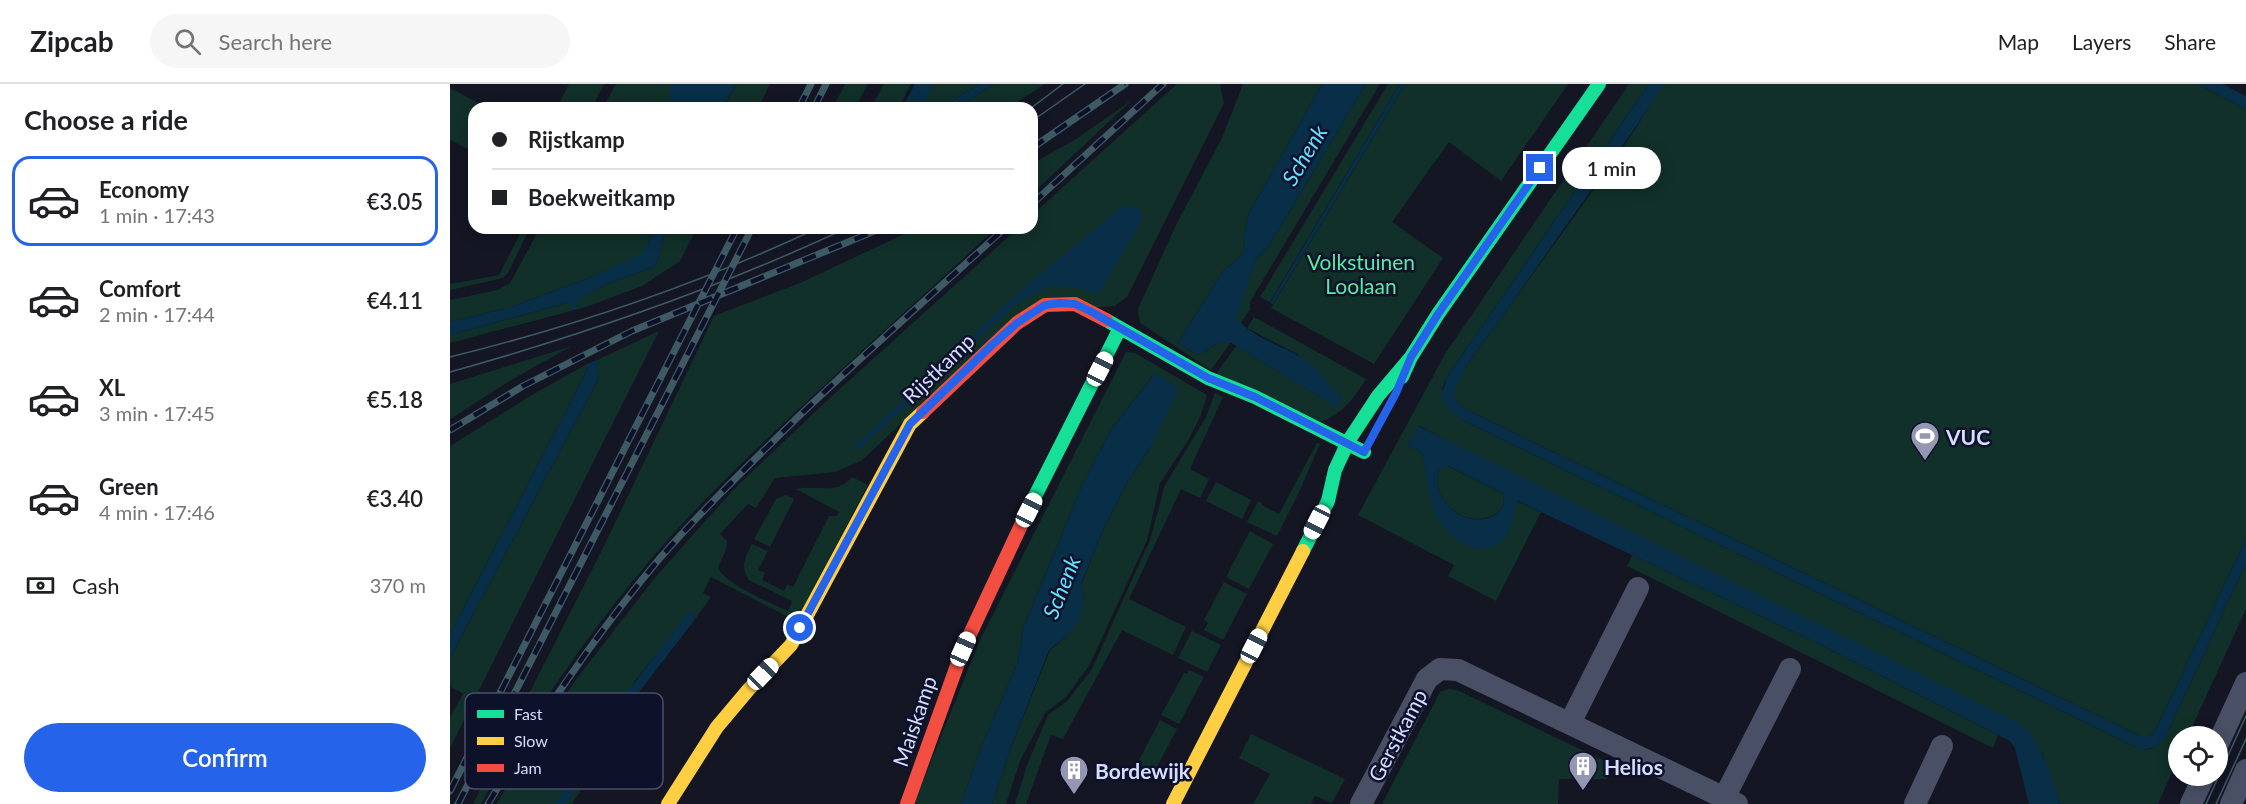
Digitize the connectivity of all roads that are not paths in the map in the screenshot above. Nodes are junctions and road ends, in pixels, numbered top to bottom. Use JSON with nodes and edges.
{"nodes":[{"id":1,"x":1599,"y":84,"type":"edge"},
{"id":2,"x":1120,"y":328,"type":"junction"},
{"id":3,"x":1411,"y":357,"type":"junction"},
{"id":4,"x":1392,"y":400,"type":"dead end"},
{"id":5,"x":1348,"y":444,"type":"junction"},
{"id":6,"x":1328,"y":501,"type":"junction"},
{"id":7,"x":1638,"y":588,"type":"dead end"},
{"id":8,"x":1790,"y":669,"type":"dead end"},
{"id":9,"x":2246,"y":682,"type":"edge"},
{"id":10,"x":1570,"y":723,"type":"junction"},
{"id":11,"x":2226,"y":726,"type":"edge"},
{"id":12,"x":1942,"y":746,"type":"dead end"},
{"id":13,"x":2246,"y":770,"type":"edge"},
{"id":14,"x":2199,"y":786,"type":"edge"},
{"id":15,"x":1730,"y":801,"type":"edge"},
{"id":16,"x":668,"y":804,"type":"edge"},
{"id":17,"x":907,"y":804,"type":"edge"},
{"id":18,"x":1173,"y":804,"type":"edge"},
{"id":19,"x":1361,"y":804,"type":"edge"},
{"id":20,"x":1915,"y":804,"type":"edge"},
{"id":21,"x":2191,"y":804,"type":"edge"},
{"id":22,"x":2231,"y":804,"type":"edge"}],
"edges":[{"from":1,"to":3,"type":"street"},
{"from":2,"to":5,"type":"street","name":"Rijstkamp"},
{"from":2,"to":16,"type":"street","name":"Rijstkamp"},
{"from":2,"to":17,"type":"street","name":"Maiskamp"},
{"from":3,"to":4,"type":"street"},
{"from":3,"to":5,"type":"street"},
{"from":5,"to":6,"type":"street"},
{"from":5,"to":6,"type":"street","name":"Rijstkamp"},
{"from":6,"to":18,"type":"street"},
{"from":7,"to":10,"type":"street"},
{"from":8,"to":15,"type":"street","name":"Gerstkamp"},
{"from":9,"to":11,"type":"street"},
{"from":10,"to":15,"type":"street","name":"Gerstkamp"},
{"from":10,"to":19,"type":"street","name":"Gerstkamp"},
{"from":12,"to":20,"type":"street"},
{"from":13,"to":22,"type":"street"},
{"from":14,"to":21,"type":"street"}]}
